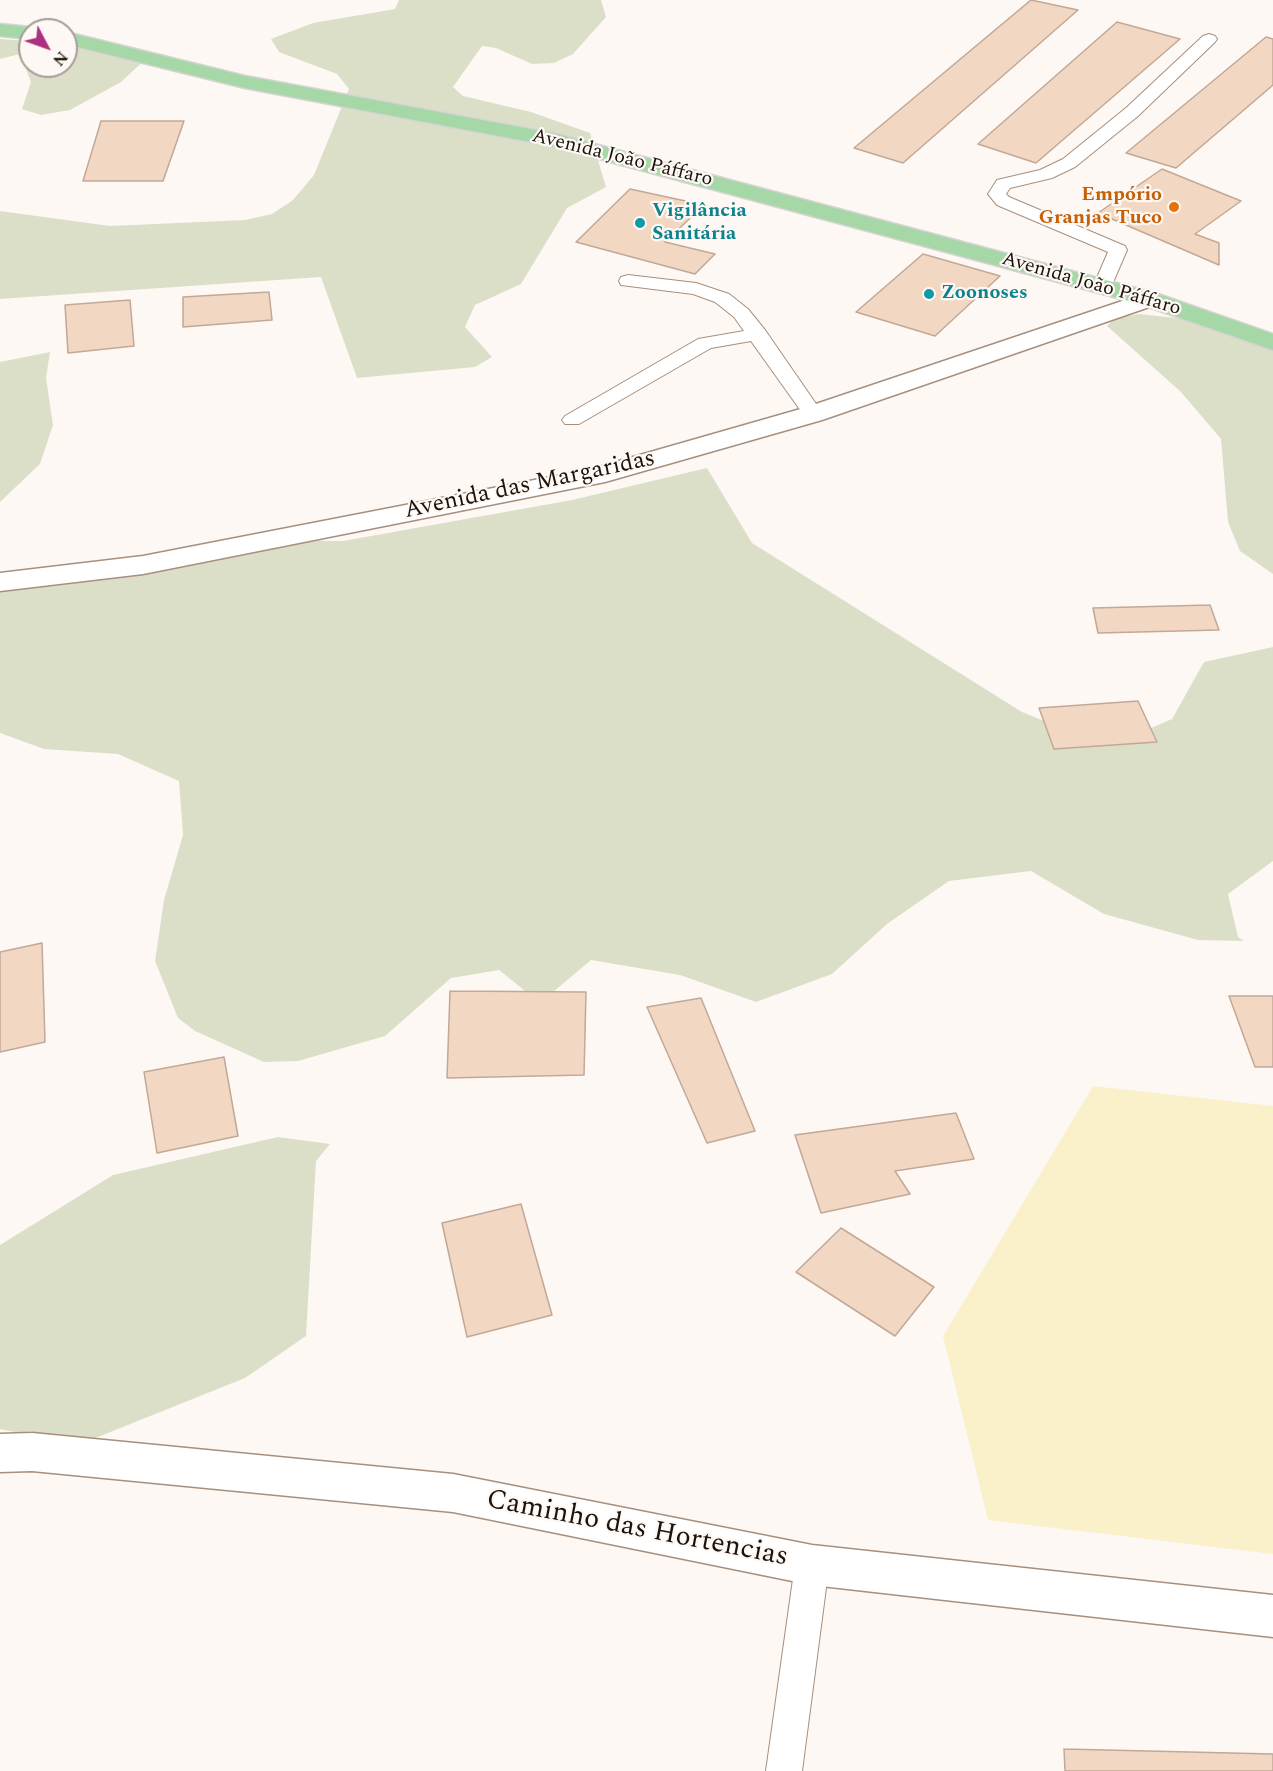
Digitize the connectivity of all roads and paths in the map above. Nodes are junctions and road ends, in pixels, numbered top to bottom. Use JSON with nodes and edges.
{"nodes":[{"id":1,"x":0,"y":30,"type":"edge"},
{"id":2,"x":18,"y":32,"type":"edge"},
{"id":3,"x":1209,"y":39,"type":"dead end"},
{"id":4,"x":78,"y":41,"type":"edge"},
{"id":5,"x":628,"y":281,"type":"dead end"},
{"id":6,"x":1102,"y":287,"type":"junction"},
{"id":7,"x":1149,"y":299,"type":"junction"},
{"id":8,"x":758,"y":334,"type":"junction"},
{"id":9,"x":1273,"y":342,"type":"edge"},
{"id":10,"x":813,"y":414,"type":"junction"},
{"id":11,"x":572,"y":420,"type":"dead end"},
{"id":12,"x":0,"y":582,"type":"edge"},
{"id":13,"x":0,"y":1453,"type":"edge"},
{"id":14,"x":812,"y":1565,"type":"junction"},
{"id":15,"x":1273,"y":1616,"type":"edge"},
{"id":16,"x":784,"y":1771,"type":"edge"}],
"edges":[{"from":1,"to":2,"type":"main road"},
{"from":3,"to":6,"type":"lane"},
{"from":4,"to":6,"type":"main road","name":"Avenida João Páffaro"},
{"from":5,"to":8,"type":"lane"},
{"from":6,"to":7,"type":"main road","name":"Avenida João Páffaro"},
{"from":7,"to":9,"type":"main road","name":"Avenida João Páffaro"},
{"from":7,"to":10,"type":"street","name":"Avenida das Margaridas"},
{"from":8,"to":10,"type":"lane"},
{"from":8,"to":11,"type":"lane"},
{"from":10,"to":12,"type":"street","name":"Avenida das Margaridas"},
{"from":13,"to":14,"type":"street","name":"Caminho das Hortencias"},
{"from":14,"to":15,"type":"street","name":"Caminho das Hortencias"},
{"from":14,"to":16,"type":"lane"}]}
